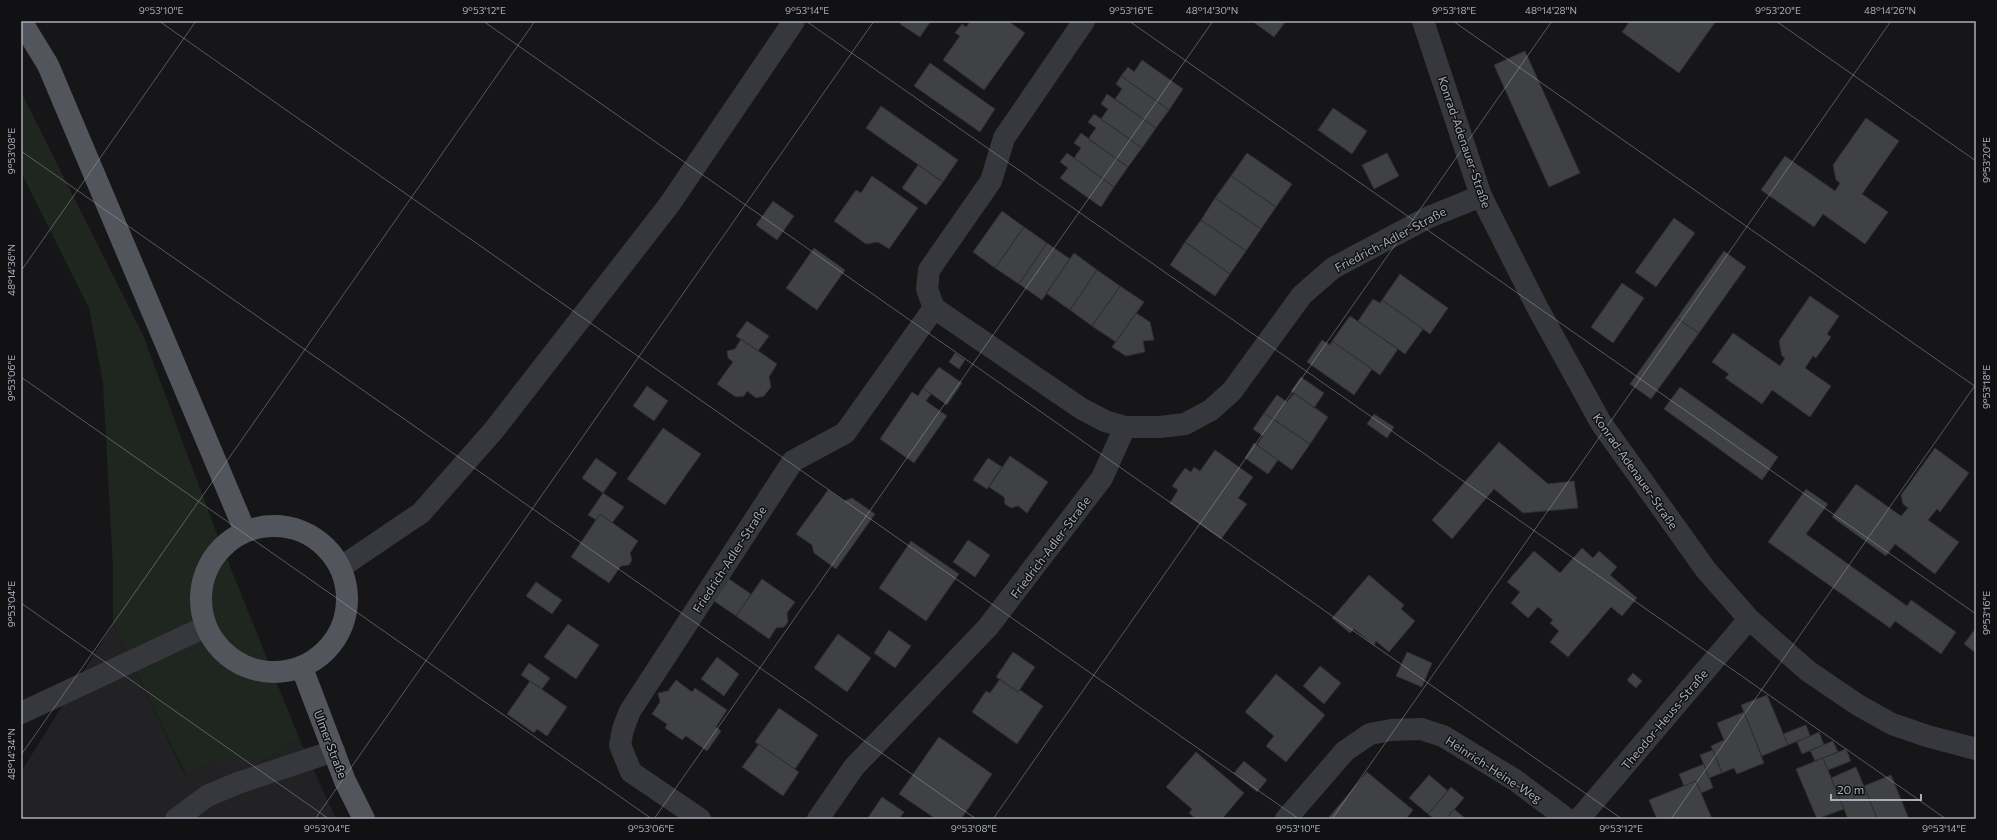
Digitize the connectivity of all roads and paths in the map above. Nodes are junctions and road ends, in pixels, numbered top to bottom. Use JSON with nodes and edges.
{"nodes":[{"id":1,"x":21,"y":21,"type":"edge"},
{"id":2,"x":794,"y":21,"type":"edge"},
{"id":3,"x":1084,"y":21,"type":"edge"},
{"id":4,"x":1423,"y":21,"type":"edge"},
{"id":5,"x":1481,"y":196,"type":"junction"},
{"id":6,"x":934,"y":308,"type":"junction"},
{"id":7,"x":1125,"y":427,"type":"junction"},
{"id":8,"x":245,"y":531,"type":"junction"},
{"id":9,"x":341,"y":567,"type":"junction"},
{"id":10,"x":1749,"y":619,"type":"junction"},
{"id":11,"x":205,"y":627,"type":"junction"},
{"id":12,"x":302,"y":668,"type":"junction"},
{"id":13,"x":21,"y":714,"type":"edge"},
{"id":14,"x":1976,"y":749,"type":"edge"},
{"id":15,"x":334,"y":752,"type":"junction"},
{"id":16,"x":176,"y":819,"type":"edge"},
{"id":17,"x":364,"y":819,"type":"edge"},
{"id":18,"x":700,"y":819,"type":"edge"},
{"id":19,"x":818,"y":819,"type":"edge"},
{"id":20,"x":1286,"y":819,"type":"edge"},
{"id":21,"x":1567,"y":819,"type":"edge"},
{"id":22,"x":1579,"y":819,"type":"edge"}],
"edges":[{"from":1,"to":8,"type":"main road"},
{"from":2,"to":9,"type":"street"},
{"from":3,"to":6,"type":"street"},
{"from":4,"to":5,"type":"street","name":"Konrad-Adenauer-Straße"},
{"from":5,"to":7,"type":"street","name":"Friedrich-Adler-Straße"},
{"from":5,"to":10,"type":"street","name":"Konrad-Adenauer-Straße"},
{"from":6,"to":7,"type":"street","name":"Friedrich-Adler-Straße"},
{"from":6,"to":18,"type":"street","name":"Friedrich-Adler-Straße"},
{"from":7,"to":19,"type":"street","name":"Friedrich-Adler-Straße"},
{"from":8,"to":9,"type":"main road"},
{"from":8,"to":11,"type":"main road"},
{"from":9,"to":12,"type":"main road"},
{"from":10,"to":14,"type":"street","name":"Konrad-Adenauer-Straße"},
{"from":10,"to":22,"type":"street","name":"Theodor-Heuss-Straße"},
{"from":11,"to":12,"type":"main road"},
{"from":11,"to":13,"type":"street"},
{"from":12,"to":15,"type":"main road","name":"Ulmer Straße"},
{"from":15,"to":16,"type":"street"},
{"from":15,"to":17,"type":"main road","name":"Ulmer Straße"},
{"from":20,"to":21,"type":"street","name":"Heinrich-Heine-Weg"}]}
